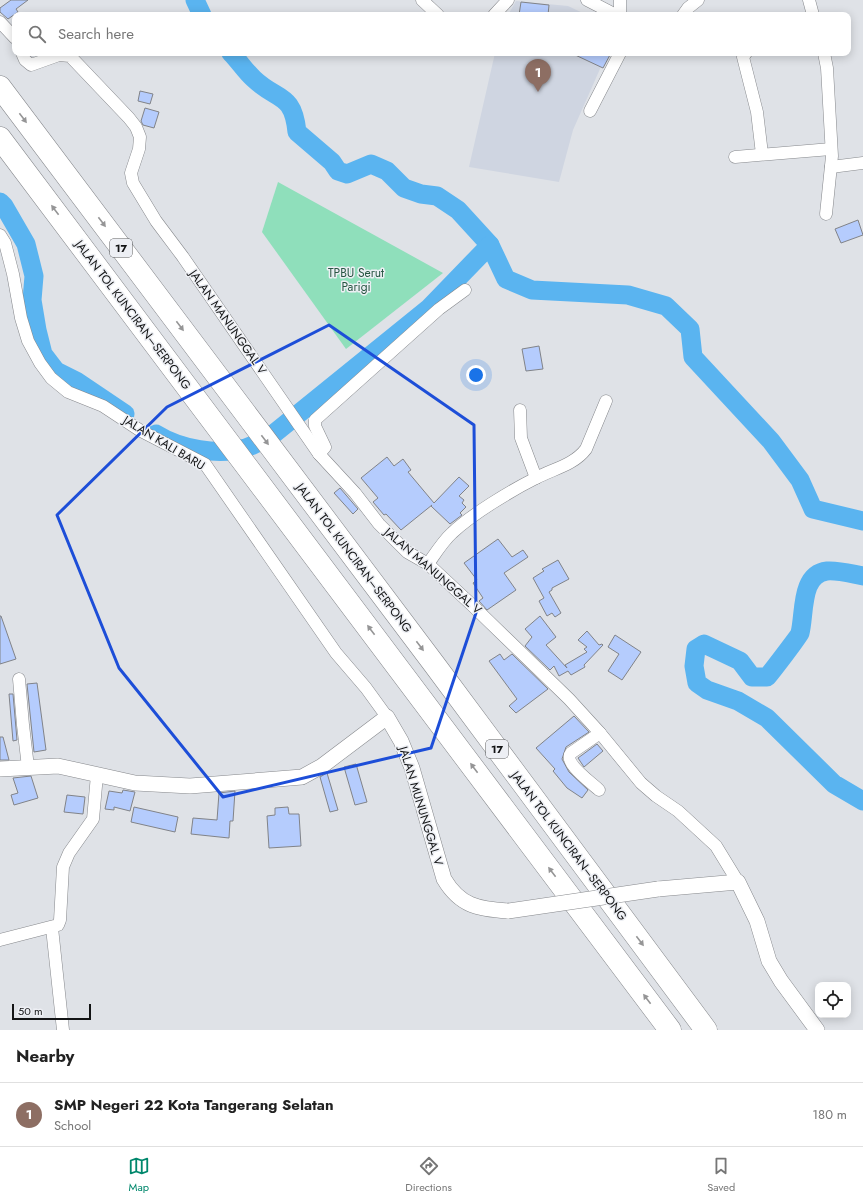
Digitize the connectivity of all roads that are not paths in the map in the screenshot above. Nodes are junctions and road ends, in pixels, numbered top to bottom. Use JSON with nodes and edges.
{"nodes":[{"id":1,"x":422,"y":0,"type":"edge"},
{"id":2,"x":508,"y":0,"type":"edge"},
{"id":3,"x":587,"y":0,"type":"edge"},
{"id":4,"x":620,"y":0,"type":"edge"},
{"id":5,"x":698,"y":0,"type":"edge"},
{"id":6,"x":808,"y":0,"type":"edge"},
{"id":7,"x":435,"y":12,"type":"edge"},
{"id":8,"x":497,"y":12,"type":"edge"},
{"id":9,"x":610,"y":12,"type":"edge"},
{"id":10,"x":620,"y":12,"type":"edge"},
{"id":11,"x":685,"y":12,"type":"edge"},
{"id":12,"x":812,"y":12,"type":"edge"},
{"id":13,"x":0,"y":22,"type":"edge"},
{"id":14,"x":12,"y":35,"type":"edge"},
{"id":15,"x":23,"y":56,"type":"edge"},
{"id":16,"x":56,"y":56,"type":"edge"},
{"id":17,"x":70,"y":56,"type":"edge"},
{"id":18,"x":618,"y":56,"type":"edge"},
{"id":19,"x":744,"y":56,"type":"edge"},
{"id":20,"x":825,"y":56,"type":"edge"},
{"id":21,"x":0,"y":87,"type":"edge"},
{"id":22,"x":590,"y":112,"type":"dead end"},
{"id":23,"x":0,"y":138,"type":"edge"},
{"id":24,"x":831,"y":149,"type":"junction"},
{"id":25,"x":762,"y":154,"type":"junction"},
{"id":26,"x":735,"y":157,"type":"dead end"},
{"id":27,"x":863,"y":163,"type":"edge"},
{"id":28,"x":831,"y":167,"type":"junction"},
{"id":29,"x":826,"y":214,"type":"dead end"},
{"id":30,"x":0,"y":235,"type":"edge"},
{"id":31,"x":465,"y":290,"type":"dead end"},
{"id":32,"x":606,"y":401,"type":"dead end"},
{"id":33,"x":520,"y":410,"type":"dead end"},
{"id":34,"x":319,"y":454,"type":"junction"},
{"id":35,"x":536,"y":478,"type":"junction"},
{"id":36,"x":428,"y":564,"type":"junction"},
{"id":37,"x":19,"y":680,"type":"dead end"},
{"id":38,"x":387,"y":717,"type":"junction"},
{"id":39,"x":600,"y":733,"type":"junction"},
{"id":40,"x":28,"y":767,"type":"junction"},
{"id":41,"x":0,"y":769,"type":"edge"},
{"id":42,"x":97,"y":775,"type":"junction"},
{"id":43,"x":599,"y":790,"type":"dead end"},
{"id":44,"x":738,"y":882,"type":"junction"},
{"id":45,"x":52,"y":928,"type":"junction"},
{"id":46,"x":0,"y":940,"type":"edge"},
{"id":47,"x":63,"y":1030,"type":"edge"},
{"id":48,"x":670,"y":1030,"type":"edge"},
{"id":49,"x":706,"y":1030,"type":"edge"},
{"id":50,"x":817,"y":1030,"type":"edge"}],
"edges":[{"from":1,"to":7,"type":"street"},
{"from":2,"to":8,"type":"street"},
{"from":3,"to":9,"type":"street"},
{"from":4,"to":10,"type":"street"},
{"from":5,"to":11,"type":"street"},
{"from":6,"to":12,"type":"street"},
{"from":13,"to":14,"type":"street"},
{"from":15,"to":16,"type":"street","name":"JALAN MANUNGGAL V"},
{"from":17,"to":34,"type":"street","name":"JALAN MANUNGGAL V"},
{"from":18,"to":22,"type":"street"},
{"from":19,"to":25,"type":"street"},
{"from":20,"to":24,"type":"street"},
{"from":21,"to":49,"type":"highway","name":"JALAN TOL KUNCIRAN–SERPONG","number":"17","one_way":true},
{"from":48,"to":23,"type":"highway","name":"JALAN TOL KUNCIRAN–SERPONG","number":"17","one_way":true},
{"from":24,"to":25,"type":"street"},
{"from":24,"to":28,"type":"street"},
{"from":25,"to":26,"type":"street"},
{"from":27,"to":28,"type":"street"},
{"from":28,"to":29,"type":"street"},
{"from":30,"to":38,"type":"street","name":"JALAN KALI BARU"},
{"from":31,"to":34,"type":"street"},
{"from":32,"to":35,"type":"street"},
{"from":33,"to":35,"type":"street"},
{"from":34,"to":36,"type":"street","name":"JALAN MANUNGGAL V"},
{"from":35,"to":36,"type":"street"},
{"from":36,"to":39,"type":"street","name":"JALAN MANUNGGAL V"},
{"from":37,"to":40,"type":"street"},
{"from":38,"to":42,"type":"street"},
{"from":38,"to":44,"type":"street","name":"JALAN MUNUNGGAL V","bridge":true},
{"from":39,"to":43,"type":"street"},
{"from":39,"to":44,"type":"street","name":"JALAN MANUNGGAL V"},
{"from":40,"to":41,"type":"street"},
{"from":40,"to":42,"type":"street"},
{"from":42,"to":45,"type":"street"},
{"from":44,"to":50,"type":"street","name":"JALAN MANUNGGAL V"},
{"from":45,"to":46,"type":"street"},
{"from":45,"to":47,"type":"street"}]}
